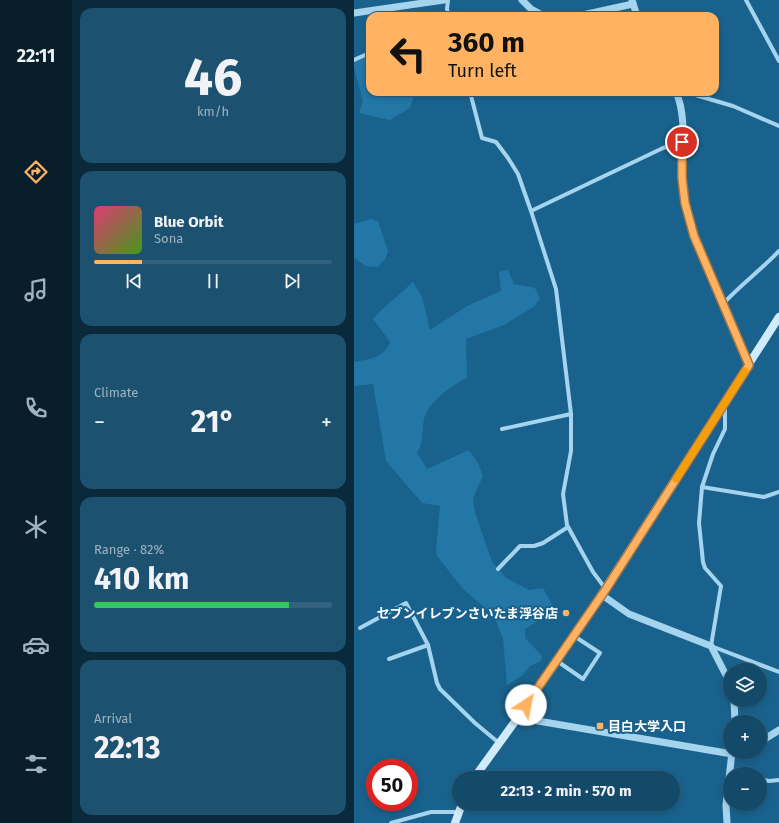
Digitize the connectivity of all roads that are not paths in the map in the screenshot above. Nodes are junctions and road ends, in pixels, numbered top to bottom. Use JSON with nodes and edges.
{"nodes":[{"id":1,"x":444,"y":0,"type":"edge"},
{"id":2,"x":448,"y":0,"type":"edge"},
{"id":3,"x":522,"y":0,"type":"edge"},
{"id":4,"x":746,"y":0,"type":"edge"},
{"id":5,"x":633,"y":2,"type":"edge"},
{"id":6,"x":383,"y":12,"type":"edge"},
{"id":7,"x":448,"y":12,"type":"edge"},
{"id":8,"x":537,"y":12,"type":"edge"},
{"id":9,"x":594,"y":12,"type":"edge"},
{"id":10,"x":637,"y":12,"type":"edge"},
{"id":11,"x":354,"y":13,"type":"edge"},
{"id":12,"x":366,"y":13,"type":"edge"},
{"id":13,"x":366,"y":54,"type":"edge"},
{"id":14,"x":354,"y":60,"type":"edge"},
{"id":15,"x":779,"y":61,"type":"edge"},
{"id":16,"x":471,"y":96,"type":"edge"},
{"id":17,"x":678,"y":96,"type":"edge"},
{"id":18,"x":699,"y":96,"type":"edge"},
{"id":19,"x":779,"y":126,"type":"edge"},
{"id":20,"x":682,"y":142,"type":"junction"},
{"id":21,"x":531,"y":211,"type":"junction"},
{"id":22,"x":779,"y":251,"type":"edge"},
{"id":23,"x":723,"y":304,"type":"junction"},
{"id":24,"x":779,"y":317,"type":"edge"},
{"id":25,"x":749,"y":365,"type":"junction"},
{"id":26,"x":725,"y":402,"type":"junction"},
{"id":27,"x":571,"y":414,"type":"junction"},
{"id":28,"x":502,"y":429,"type":"dead end"},
{"id":29,"x":702,"y":487,"type":"junction"},
{"id":30,"x":779,"y":492,"type":"edge"},
{"id":31,"x":568,"y":527,"type":"junction"},
{"id":32,"x":498,"y":569,"type":"dead end"},
{"id":33,"x":604,"y":592,"type":"junction"},
{"id":34,"x":360,"y":628,"type":"dead end"},
{"id":35,"x":574,"y":636,"type":"junction"},
{"id":36,"x":428,"y":645,"type":"junction"},
{"id":37,"x":711,"y":646,"type":"junction"},
{"id":38,"x":389,"y":659,"type":"dead end"},
{"id":39,"x":557,"y":661,"type":"junction"},
{"id":40,"x":723,"y":669,"type":"edge"},
{"id":41,"x":779,"y":672,"type":"edge"},
{"id":42,"x":519,"y":716,"type":"junction"},
{"id":43,"x":779,"y":730,"type":"edge"},
{"id":44,"x":767,"y":738,"type":"edge"},
{"id":45,"x":499,"y":743,"type":"junction"},
{"id":46,"x":723,"y":752,"type":"edge"},
{"id":47,"x":479,"y":771,"type":"edge"},
{"id":48,"x":779,"y":780,"type":"edge"},
{"id":49,"x":767,"y":781,"type":"edge"},
{"id":50,"x":452,"y":809,"type":"edge"},
{"id":51,"x":459,"y":811,"type":"edge"},
{"id":52,"x":726,"y":811,"type":"edge"},
{"id":53,"x":391,"y":823,"type":"edge"},
{"id":54,"x":455,"y":823,"type":"edge"},
{"id":55,"x":727,"y":823,"type":"edge"}],
"edges":[{"from":1,"to":6,"type":"street"},
{"from":2,"to":7,"type":"street"},
{"from":3,"to":8,"type":"street"},
{"from":4,"to":15,"type":"street"},
{"from":5,"to":9,"type":"street"},
{"from":5,"to":10,"type":"street"},
{"from":11,"to":12,"type":"street"},
{"from":13,"to":14,"type":"street"},
{"from":16,"to":21,"type":"street"},
{"from":17,"to":20,"type":"street"},
{"from":18,"to":19,"type":"street"},
{"from":20,"to":21,"type":"street"},
{"from":20,"to":23,"type":"street"},
{"from":21,"to":27,"type":"street"},
{"from":22,"to":23,"type":"street"},
{"from":23,"to":25,"type":"street"},
{"from":24,"to":25,"type":"main road"},
{"from":25,"to":26,"type":"main road"},
{"from":26,"to":29,"type":"street"},
{"from":26,"to":33,"type":"main road"},
{"from":27,"to":28,"type":"street"},
{"from":27,"to":31,"type":"street"},
{"from":29,"to":30,"type":"street"},
{"from":29,"to":37,"type":"street"},
{"from":31,"to":32,"type":"street"},
{"from":31,"to":33,"type":"street"},
{"from":33,"to":35,"type":"main road"},
{"from":33,"to":37,"type":"street"},
{"from":34,"to":36,"type":"street"},
{"from":35,"to":39,"type":"main road"},
{"from":35,"to":39,"type":"street"},
{"from":36,"to":38,"type":"street"},
{"from":36,"to":45,"type":"street"},
{"from":37,"to":40,"type":"street"},
{"from":37,"to":41,"type":"street"},
{"from":39,"to":42,"type":"main road"},
{"from":42,"to":45,"type":"main road"},
{"from":42,"to":46,"type":"street"},
{"from":43,"to":44,"type":"street"},
{"from":45,"to":47,"type":"main road"},
{"from":48,"to":49,"type":"street"},
{"from":50,"to":53,"type":"street"},
{"from":51,"to":54,"type":"main road"},
{"from":52,"to":55,"type":"street"}]}
